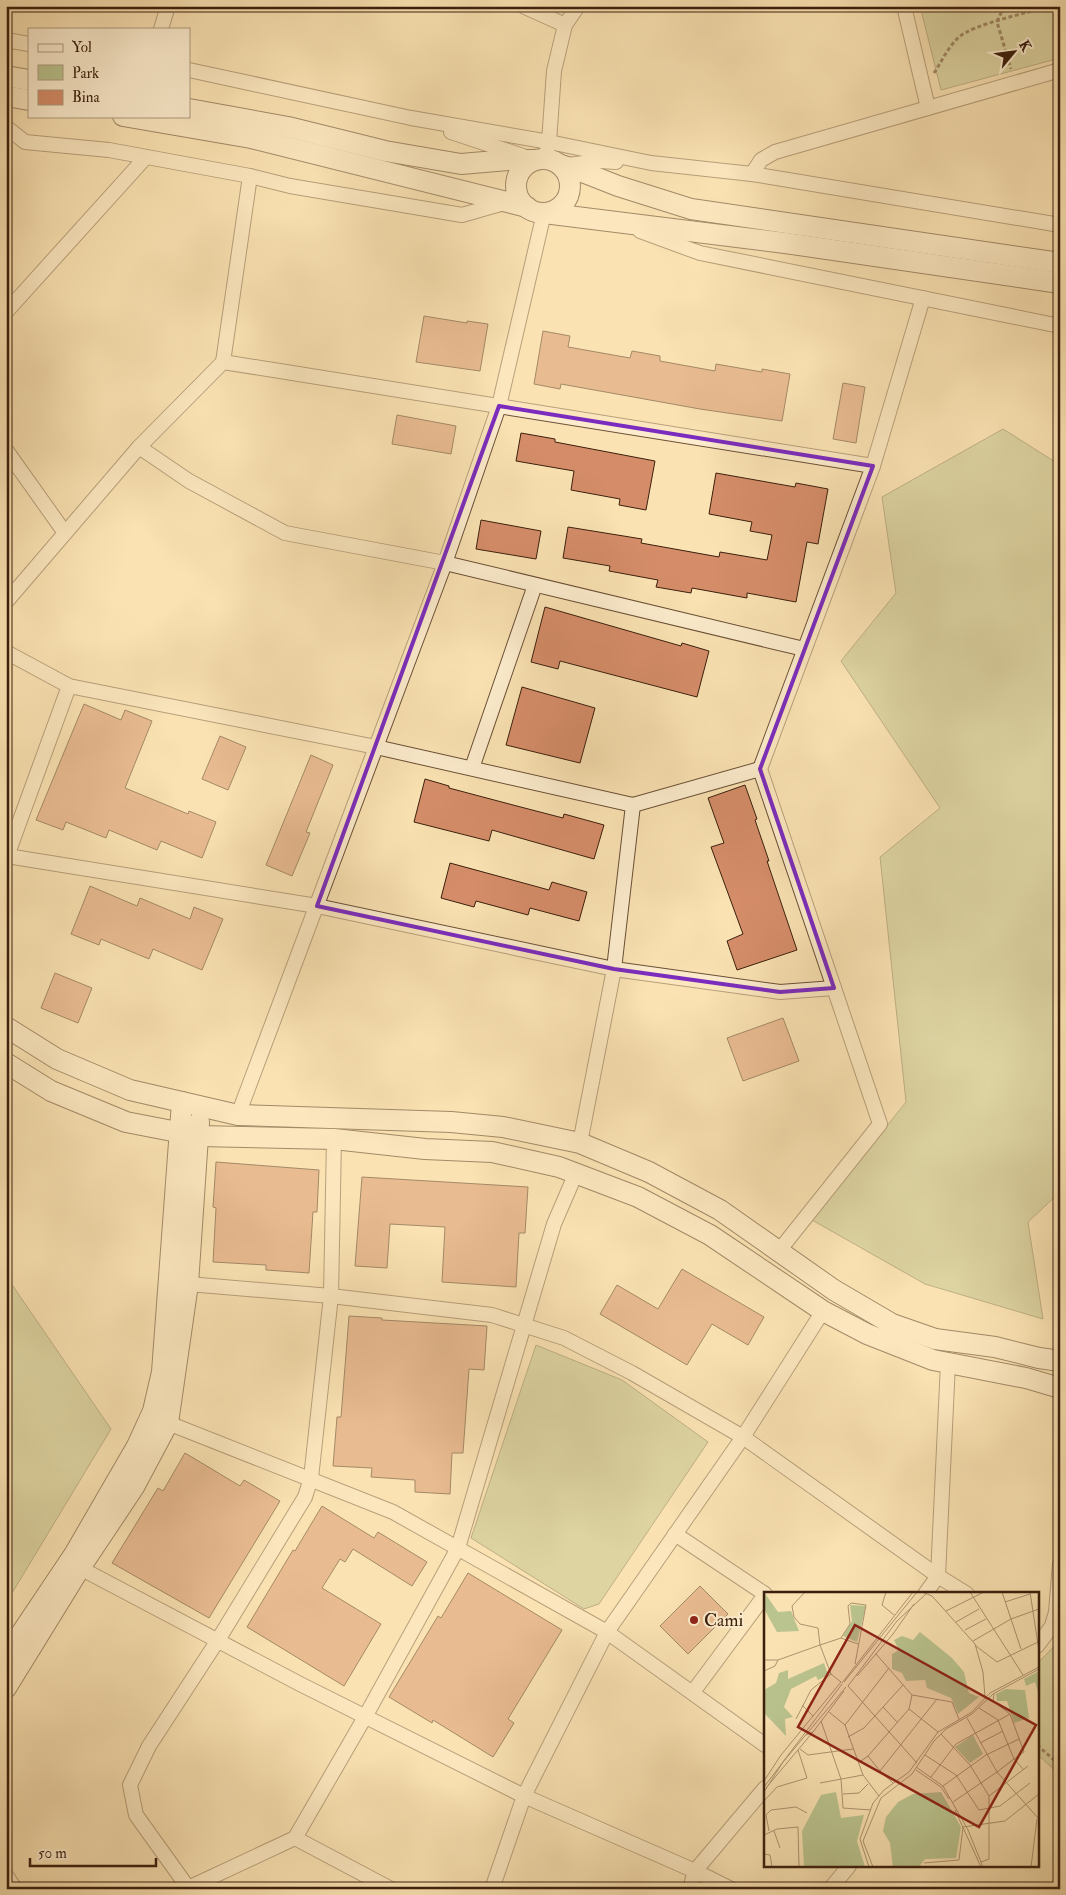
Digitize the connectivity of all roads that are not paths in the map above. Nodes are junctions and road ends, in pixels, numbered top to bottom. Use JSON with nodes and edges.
{"nodes":[{"id":1,"x":168,"y":6,"type":"edge"},
{"id":2,"x":523,"y":6,"type":"edge"},
{"id":3,"x":578,"y":6,"type":"edge"},
{"id":4,"x":904,"y":6,"type":"edge"},
{"id":5,"x":565,"y":25,"type":"junction"},
{"id":6,"x":162,"y":28,"type":"edge"},
{"id":7,"x":6,"y":40,"type":"edge"},
{"id":8,"x":28,"y":44,"type":"edge"},
{"id":9,"x":190,"y":70,"type":"edge"},
{"id":10,"x":1060,"y":70,"type":"edge"},
{"id":11,"x":6,"y":76,"type":"edge"},
{"id":12,"x":28,"y":80,"type":"edge"},
{"id":13,"x":6,"y":96,"type":"edge"},
{"id":14,"x":28,"y":100,"type":"edge"},
{"id":15,"x":928,"y":108,"type":"junction"},
{"id":16,"x":190,"y":109,"type":"edge"},
{"id":17,"x":135,"y":118,"type":"edge"},
{"id":18,"x":411,"y":118,"type":"junction"},
{"id":19,"x":6,"y":127,"type":"edge"},
{"id":20,"x":6,"y":140,"type":"edge"},
{"id":21,"x":25,"y":142,"type":"junction"},
{"id":22,"x":146,"y":157,"type":"junction"},
{"id":23,"x":548,"y":157,"type":"junction"},
{"id":24,"x":652,"y":164,"type":"junction"},
{"id":25,"x":752,"y":174,"type":"junction"},
{"id":26,"x":250,"y":176,"type":"junction"},
{"id":27,"x":506,"y":202,"type":"junction"},
{"id":28,"x":535,"y":210,"type":"junction"},
{"id":29,"x":614,"y":222,"type":"junction"},
{"id":30,"x":1060,"y":225,"type":"edge"},
{"id":31,"x":1060,"y":263,"type":"edge"},
{"id":32,"x":1060,"y":283,"type":"edge"},
{"id":33,"x":923,"y":298,"type":"junction"},
{"id":34,"x":6,"y":312,"type":"edge"},
{"id":35,"x":1060,"y":326,"type":"edge"},
{"id":36,"x":223,"y":362,"type":"junction"},
{"id":37,"x":500,"y":406,"type":"junction"},
{"id":38,"x":139,"y":447,"type":"junction"},
{"id":39,"x":6,"y":450,"type":"edge"},
{"id":40,"x":872,"y":466,"type":"junction"},
{"id":41,"x":65,"y":533,"type":"junction"},
{"id":42,"x":445,"y":563,"type":"junction"},
{"id":43,"x":534,"y":585,"type":"junction"},
{"id":44,"x":6,"y":602,"type":"edge"},
{"id":45,"x":804,"y":649,"type":"junction"},
{"id":46,"x":6,"y":652,"type":"edge"},
{"id":47,"x":69,"y":686,"type":"junction"},
{"id":48,"x":376,"y":747,"type":"junction"},
{"id":49,"x":472,"y":768,"type":"junction"},
{"id":50,"x":760,"y":769,"type":"junction"},
{"id":51,"x":633,"y":805,"type":"junction"},
{"id":52,"x":7,"y":857,"type":"edge"},
{"id":53,"x":317,"y":906,"type":"junction"},
{"id":54,"x":614,"y":969,"type":"junction"},
{"id":55,"x":834,"y":988,"type":"junction"},
{"id":56,"x":6,"y":1027,"type":"edge"},
{"id":57,"x":6,"y":1062,"type":"edge"},
{"id":58,"x":191,"y":1104,"type":"junction"},
{"id":59,"x":238,"y":1115,"type":"junction"},
{"id":60,"x":188,"y":1134,"type":"junction"},
{"id":61,"x":334,"y":1140,"type":"junction"},
{"id":62,"x":580,"y":1143,"type":"junction"},
{"id":63,"x":576,"y":1173,"type":"junction"},
{"id":64,"x":778,"y":1252,"type":"junction"},
{"id":65,"x":188,"y":1284,"type":"junction"},
{"id":66,"x":331,"y":1296,"type":"junction"},
{"id":67,"x":823,"y":1311,"type":"junction"},
{"id":68,"x":524,"y":1325,"type":"junction"},
{"id":69,"x":1060,"y":1361,"type":"edge"},
{"id":70,"x":948,"y":1363,"type":"junction"},
{"id":71,"x":1060,"y":1388,"type":"edge"},
{"id":72,"x":168,"y":1423,"type":"junction"},
{"id":73,"x":743,"y":1437,"type":"junction"},
{"id":74,"x":311,"y":1478,"type":"junction"},
{"id":75,"x":675,"y":1534,"type":"junction"},
{"id":76,"x":458,"y":1548,"type":"junction"},
{"id":77,"x":1060,"y":1564,"type":"edge"},
{"id":78,"x":80,"y":1568,"type":"junction"},
{"id":79,"x":938,"y":1576,"type":"junction"},
{"id":80,"x":926,"y":1592,"type":"edge"},
{"id":81,"x":964,"y":1592,"type":"edge"},
{"id":82,"x":764,"y":1593,"type":"edge"},
{"id":83,"x":764,"y":1595,"type":"edge"},
{"id":84,"x":608,"y":1632,"type":"junction"},
{"id":85,"x":218,"y":1640,"type":"junction"},
{"id":86,"x":1039,"y":1641,"type":"edge"},
{"id":87,"x":6,"y":1656,"type":"edge"},
{"id":88,"x":6,"y":1688,"type":"edge"},
{"id":89,"x":692,"y":1692,"type":"junction"},
{"id":90,"x":365,"y":1716,"type":"junction"},
{"id":91,"x":764,"y":1743,"type":"edge"},
{"id":92,"x":764,"y":1789,"type":"edge"},
{"id":93,"x":524,"y":1796,"type":"junction"},
{"id":94,"x":295,"y":1838,"type":"junction"},
{"id":95,"x":847,"y":1868,"type":"edge"},
{"id":96,"x":695,"y":1871,"type":"junction"},
{"id":97,"x":6,"y":1875,"type":"edge"},
{"id":98,"x":188,"y":1888,"type":"edge"},
{"id":99,"x":14,"y":1889,"type":"edge"},
{"id":100,"x":392,"y":1889,"type":"edge"},
{"id":101,"x":492,"y":1889,"type":"edge"},
{"id":102,"x":690,"y":1889,"type":"edge"},
{"id":103,"x":732,"y":1889,"type":"edge"},
{"id":104,"x":830,"y":1889,"type":"edge"}],
"edges":[{"from":1,"to":6,"type":"street"},
{"from":2,"to":5,"type":"street"},
{"from":3,"to":5,"type":"street"},
{"from":4,"to":15,"type":"street"},
{"from":5,"to":23,"type":"street"},
{"from":7,"to":8,"type":"street"},
{"from":9,"to":18,"type":"street"},
{"from":10,"to":15,"type":"street"},
{"from":11,"to":12,"type":"street"},
{"from":13,"to":14,"type":"street"},
{"from":15,"to":25,"type":"street"},
{"from":16,"to":23,"type":"street"},
{"from":17,"to":27,"type":"street"},
{"from":18,"to":23,"type":"street"},
{"from":18,"to":23,"type":"street"},
{"from":19,"to":21,"type":"street"},
{"from":20,"to":21,"type":"street"},
{"from":21,"to":22,"type":"street"},
{"from":22,"to":26,"type":"street"},
{"from":22,"to":34,"type":"street"},
{"from":23,"to":24,"type":"street"},
{"from":23,"to":24,"type":"street"},
{"from":23,"to":28,"type":"street"},
{"from":23,"to":28,"type":"street"},
{"from":23,"to":31,"type":"street"},
{"from":24,"to":25,"type":"street"},
{"from":25,"to":30,"type":"street"},
{"from":26,"to":27,"type":"street"},
{"from":26,"to":36,"type":"street"},
{"from":27,"to":28,"type":"street"},
{"from":28,"to":29,"type":"street"},
{"from":28,"to":37,"type":"street"},
{"from":29,"to":32,"type":"street"},
{"from":29,"to":33,"type":"street"},
{"from":33,"to":35,"type":"street"},
{"from":33,"to":40,"type":"street"},
{"from":36,"to":37,"type":"street"},
{"from":36,"to":38,"type":"street"},
{"from":37,"to":40,"type":"street"},
{"from":37,"to":42,"type":"street"},
{"from":38,"to":41,"type":"street"},
{"from":38,"to":42,"type":"street"},
{"from":39,"to":41,"type":"street"},
{"from":40,"to":45,"type":"street"},
{"from":41,"to":44,"type":"street"},
{"from":42,"to":43,"type":"street"},
{"from":42,"to":48,"type":"street"},
{"from":43,"to":45,"type":"street"},
{"from":43,"to":49,"type":"street"},
{"from":45,"to":50,"type":"street"},
{"from":46,"to":47,"type":"street"},
{"from":47,"to":48,"type":"street"},
{"from":47,"to":52,"type":"street"},
{"from":48,"to":49,"type":"street"},
{"from":48,"to":53,"type":"street"},
{"from":49,"to":51,"type":"street"},
{"from":50,"to":51,"type":"street"},
{"from":50,"to":55,"type":"street"},
{"from":51,"to":54,"type":"street"},
{"from":52,"to":53,"type":"street"},
{"from":53,"to":54,"type":"street"},
{"from":53,"to":59,"type":"street"},
{"from":54,"to":55,"type":"street"},
{"from":54,"to":62,"type":"street"},
{"from":55,"to":64,"type":"street"},
{"from":56,"to":58,"type":"street"},
{"from":57,"to":60,"type":"street"},
{"from":58,"to":59,"type":"street"},
{"from":58,"to":60,"type":"street"},
{"from":59,"to":62,"type":"street"},
{"from":60,"to":61,"type":"street"},
{"from":60,"to":65,"type":"street"},
{"from":60,"to":87,"type":"street"},
{"from":61,"to":63,"type":"street"},
{"from":61,"to":66,"type":"street"},
{"from":62,"to":64,"type":"street"},
{"from":63,"to":67,"type":"street"},
{"from":63,"to":68,"type":"street"},
{"from":64,"to":69,"type":"street"},
{"from":65,"to":66,"type":"street"},
{"from":65,"to":72,"type":"street"},
{"from":66,"to":68,"type":"street"},
{"from":66,"to":74,"type":"street"},
{"from":67,"to":70,"type":"street"},
{"from":67,"to":73,"type":"street"},
{"from":68,"to":73,"type":"street"},
{"from":68,"to":76,"type":"street"},
{"from":70,"to":71,"type":"street"},
{"from":70,"to":79,"type":"street"},
{"from":72,"to":74,"type":"street"},
{"from":72,"to":78,"type":"street"},
{"from":73,"to":75,"type":"street"},
{"from":73,"to":79,"type":"street"},
{"from":74,"to":76,"type":"street"},
{"from":74,"to":85,"type":"street"},
{"from":75,"to":82,"type":"street"},
{"from":75,"to":84,"type":"street"},
{"from":76,"to":84,"type":"street"},
{"from":76,"to":90,"type":"street"},
{"from":77,"to":86,"type":"street"},
{"from":78,"to":85,"type":"street"},
{"from":78,"to":88,"type":"street"},
{"from":79,"to":80,"type":"street"},
{"from":79,"to":81,"type":"street"},
{"from":83,"to":89,"type":"street"},
{"from":84,"to":89,"type":"street"},
{"from":84,"to":93,"type":"street"},
{"from":85,"to":90,"type":"street"},
{"from":85,"to":98,"type":"street"},
{"from":89,"to":91,"type":"street"},
{"from":90,"to":93,"type":"street"},
{"from":90,"to":94,"type":"street"},
{"from":92,"to":96,"type":"street"},
{"from":93,"to":96,"type":"street"},
{"from":93,"to":101,"type":"street"},
{"from":94,"to":98,"type":"street"},
{"from":94,"to":100,"type":"street"},
{"from":95,"to":104,"type":"street"},
{"from":96,"to":102,"type":"street"},
{"from":96,"to":103,"type":"street"},
{"from":97,"to":99,"type":"street"}]}
